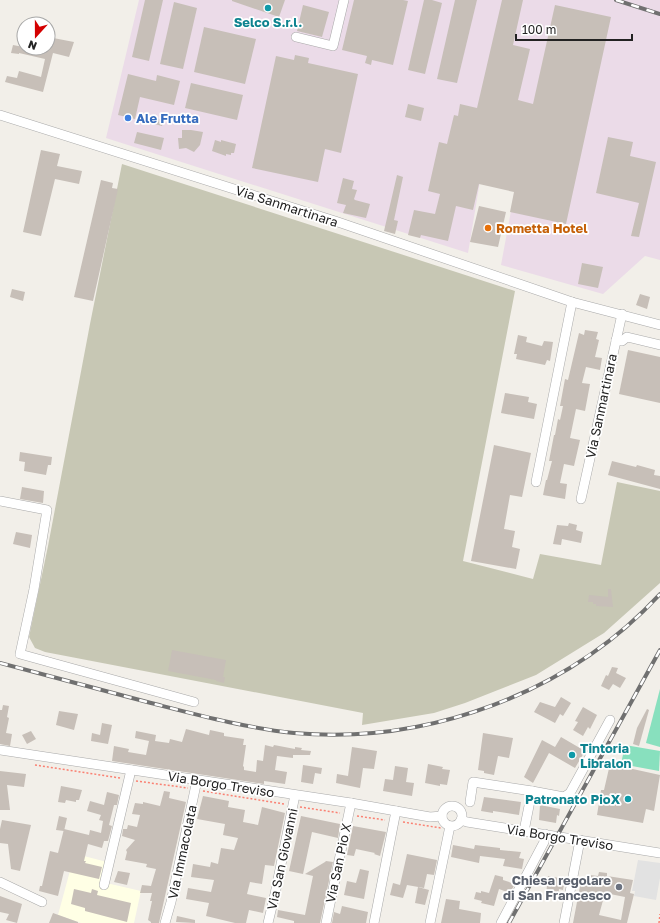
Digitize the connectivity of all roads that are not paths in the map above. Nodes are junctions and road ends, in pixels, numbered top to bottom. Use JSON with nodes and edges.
{"nodes":[{"id":1,"x":344,"y":0,"type":"edge"},
{"id":2,"x":296,"y":37,"type":"dead end"},
{"id":3,"x":0,"y":115,"type":"edge"},
{"id":4,"x":572,"y":302,"type":"junction"},
{"id":5,"x":622,"y":314,"type":"junction"},
{"id":6,"x":660,"y":325,"type":"edge"},
{"id":7,"x":616,"y":340,"type":"junction"},
{"id":8,"x":660,"y":345,"type":"edge"},
{"id":9,"x":536,"y":482,"type":"dead end"},
{"id":10,"x":581,"y":499,"type":"dead end"},
{"id":11,"x":0,"y":501,"type":"edge"},
{"id":12,"x":194,"y":702,"type":"dead end"},
{"id":13,"x":610,"y":720,"type":"dead end"},
{"id":14,"x":0,"y":750,"type":"edge"},
{"id":15,"x":131,"y":770,"type":"junction"},
{"id":16,"x":197,"y":780,"type":"junction"},
{"id":17,"x":532,"y":791,"type":"junction"},
{"id":18,"x":295,"y":795,"type":"junction"},
{"id":19,"x":470,"y":802,"type":"dead end"},
{"id":20,"x":351,"y":803,"type":"junction"},
{"id":21,"x":396,"y":811,"type":"junction"},
{"id":22,"x":442,"y":816,"type":"junction"},
{"id":23,"x":461,"y":820,"type":"junction"},
{"id":24,"x":449,"y":828,"type":"junction"},
{"id":25,"x":524,"y":831,"type":"junction"},
{"id":26,"x":545,"y":834,"type":"junction"},
{"id":27,"x":580,"y":840,"type":"junction"},
{"id":28,"x":660,"y":853,"type":"edge"},
{"id":29,"x":0,"y":882,"type":"edge"},
{"id":30,"x":104,"y":884,"type":"dead end"},
{"id":31,"x":42,"y":902,"type":"dead end"},
{"id":32,"x":165,"y":923,"type":"edge"},
{"id":33,"x":268,"y":923,"type":"edge"},
{"id":34,"x":326,"y":923,"type":"edge"},
{"id":35,"x":374,"y":923,"type":"edge"},
{"id":36,"x":430,"y":923,"type":"edge"},
{"id":37,"x":501,"y":923,"type":"edge"},
{"id":38,"x":564,"y":923,"type":"edge"}],
"edges":[{"from":1,"to":2,"type":"street"},
{"from":3,"to":4,"type":"street","name":"Via Sanmartinara"},
{"from":4,"to":5,"type":"street","name":"Via Sanmartinara"},
{"from":4,"to":9,"type":"street"},
{"from":5,"to":6,"type":"street","name":"Via Sanmartinara"},
{"from":5,"to":7,"type":"street","name":"Via Sanmartinara"},
{"from":7,"to":8,"type":"street"},
{"from":7,"to":10,"type":"street","name":"Via Sanmartinara"},
{"from":11,"to":12,"type":"street"},
{"from":13,"to":17,"type":"street"},
{"from":14,"to":15,"type":"street","name":"Via Borgo Treviso"},
{"from":15,"to":16,"type":"street","name":"Via Borgo Treviso"},
{"from":15,"to":30,"type":"street"},
{"from":16,"to":18,"type":"street","name":"Via Borgo Treviso"},
{"from":16,"to":32,"type":"street","name":"Via Immacolata"},
{"from":17,"to":19,"type":"street"},
{"from":17,"to":25,"type":"street"},
{"from":18,"to":20,"type":"street","name":"Via Borgo Treviso"},
{"from":18,"to":33,"type":"street","name":"Via San Giovanni"},
{"from":20,"to":21,"type":"street","name":"Via Borgo Treviso"},
{"from":20,"to":34,"type":"street","name":"Via San Pio X"},
{"from":21,"to":22,"type":"street","name":"Via Borgo Treviso"},
{"from":21,"to":35,"type":"street"},
{"from":22,"to":23,"type":"street"},
{"from":22,"to":24,"type":"street"},
{"from":23,"to":24,"type":"street"},
{"from":23,"to":25,"type":"street","name":"Via Borgo Treviso"},
{"from":24,"to":36,"type":"street"},
{"from":25,"to":26,"type":"street","name":"Via Borgo Treviso"},
{"from":26,"to":27,"type":"street","name":"Via Borgo Treviso"},
{"from":26,"to":37,"type":"street"},
{"from":27,"to":28,"type":"street","name":"Via Borgo Treviso"},
{"from":27,"to":38,"type":"street"},
{"from":29,"to":31,"type":"street"}]}
